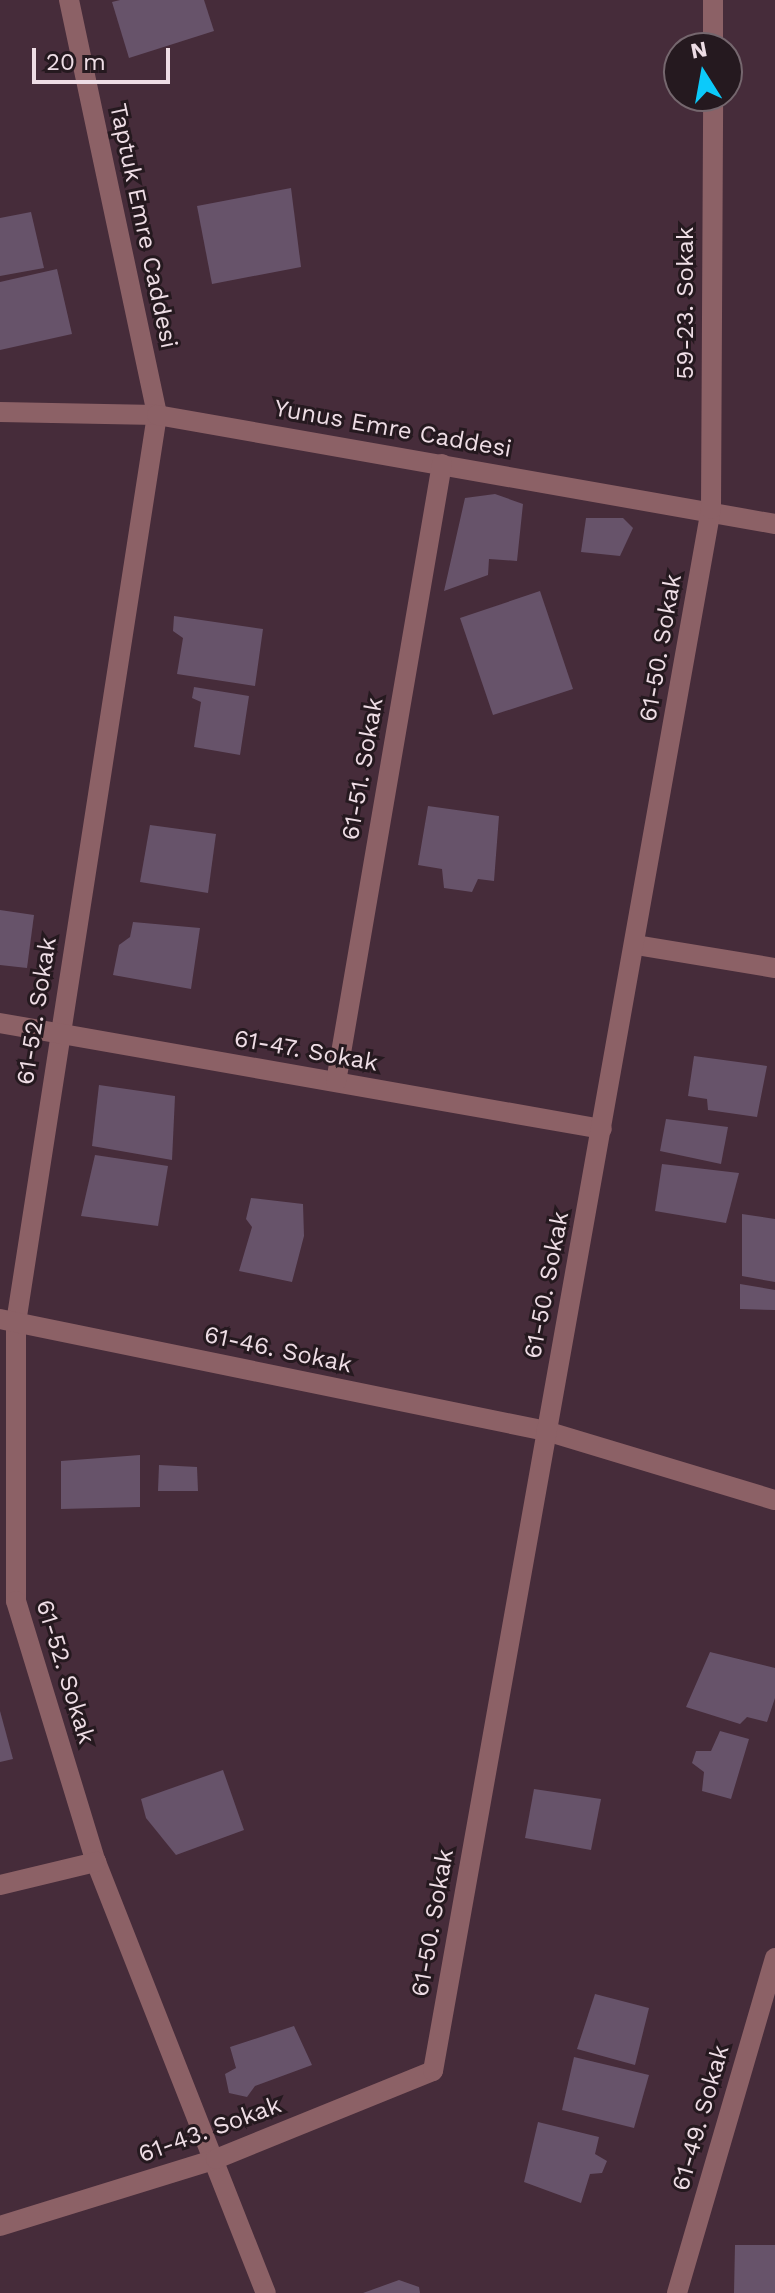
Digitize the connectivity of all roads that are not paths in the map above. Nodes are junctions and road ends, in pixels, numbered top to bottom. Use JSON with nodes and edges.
{"nodes":[{"id":1,"x":69,"y":0,"type":"edge"},
{"id":2,"x":713,"y":0,"type":"edge"},
{"id":3,"x":713,"y":32,"type":"edge"},
{"id":4,"x":713,"y":112,"type":"edge"},
{"id":5,"x":0,"y":412,"type":"edge"},
{"id":6,"x":157,"y":415,"type":"junction"},
{"id":7,"x":442,"y":464,"type":"junction"},
{"id":8,"x":711,"y":509,"type":"junction"},
{"id":9,"x":775,"y":524,"type":"edge"},
{"id":10,"x":636,"y":945,"type":"junction"},
{"id":11,"x":775,"y":968,"type":"edge"},
{"id":12,"x":0,"y":1023,"type":"edge"},
{"id":13,"x":59,"y":1035,"type":"junction"},
{"id":14,"x":336,"y":1082,"type":"junction"},
{"id":15,"x":602,"y":1129,"type":"junction"},
{"id":16,"x":8,"y":1321,"type":"edge"},
{"id":17,"x":546,"y":1431,"type":"junction"},
{"id":18,"x":775,"y":1500,"type":"edge"},
{"id":19,"x":96,"y":1862,"type":"junction"},
{"id":20,"x":0,"y":1885,"type":"edge"},
{"id":21,"x":775,"y":1958,"type":"edge"},
{"id":22,"x":433,"y":2071,"type":"joint"},
{"id":23,"x":216,"y":2159,"type":"junction"},
{"id":24,"x":0,"y":2226,"type":"edge"},
{"id":25,"x":266,"y":2293,"type":"edge"},
{"id":26,"x":677,"y":2293,"type":"edge"}],
"edges":[{"from":1,"to":6,"type":"street","name":"Taptuk Emre Caddesi"},
{"from":2,"to":3,"type":"street"},
{"from":4,"to":8,"type":"street","name":"59-23. Sokak"},
{"from":5,"to":6,"type":"street","name":"Yunus Emre Caddesi"},
{"from":6,"to":7,"type":"street","name":"Yunus Emre Caddesi"},
{"from":6,"to":13,"type":"street","name":"61-52. Sokak"},
{"from":7,"to":8,"type":"street","name":"Yunus Emre Caddesi"},
{"from":7,"to":14,"type":"street","name":"61-51. Sokak"},
{"from":8,"to":9,"type":"street","name":"Yunus Emre Caddesi"},
{"from":8,"to":10,"type":"street","name":"61-50. Sokak"},
{"from":10,"to":11,"type":"street"},
{"from":10,"to":15,"type":"street","name":"61-50. Sokak"},
{"from":12,"to":13,"type":"street","name":"61-47. Sokak"},
{"from":13,"to":14,"type":"street","name":"61-47. Sokak"},
{"from":13,"to":16,"type":"street","name":"61-52. Sokak"},
{"from":14,"to":15,"type":"street","name":"61-47. Sokak"},
{"from":15,"to":17,"type":"street","name":"61-50. Sokak"},
{"from":16,"to":17,"type":"street","name":"61-46. Sokak"},
{"from":16,"to":19,"type":"street","name":"61-52. Sokak"},
{"from":17,"to":18,"type":"street","name":"61-46. Sokak"},
{"from":17,"to":22,"type":"street","name":"61-50. Sokak"},
{"from":19,"to":20,"type":"street"},
{"from":19,"to":23,"type":"street","name":"61-52. Sokak"},
{"from":21,"to":26,"type":"street","name":"61-49. Sokak"},
{"from":22,"to":23,"type":"street","name":"61-43. Sokak"},
{"from":23,"to":24,"type":"street","name":"61-43. Sokak"},
{"from":23,"to":25,"type":"street","name":"61-52. Sokak"}]}
